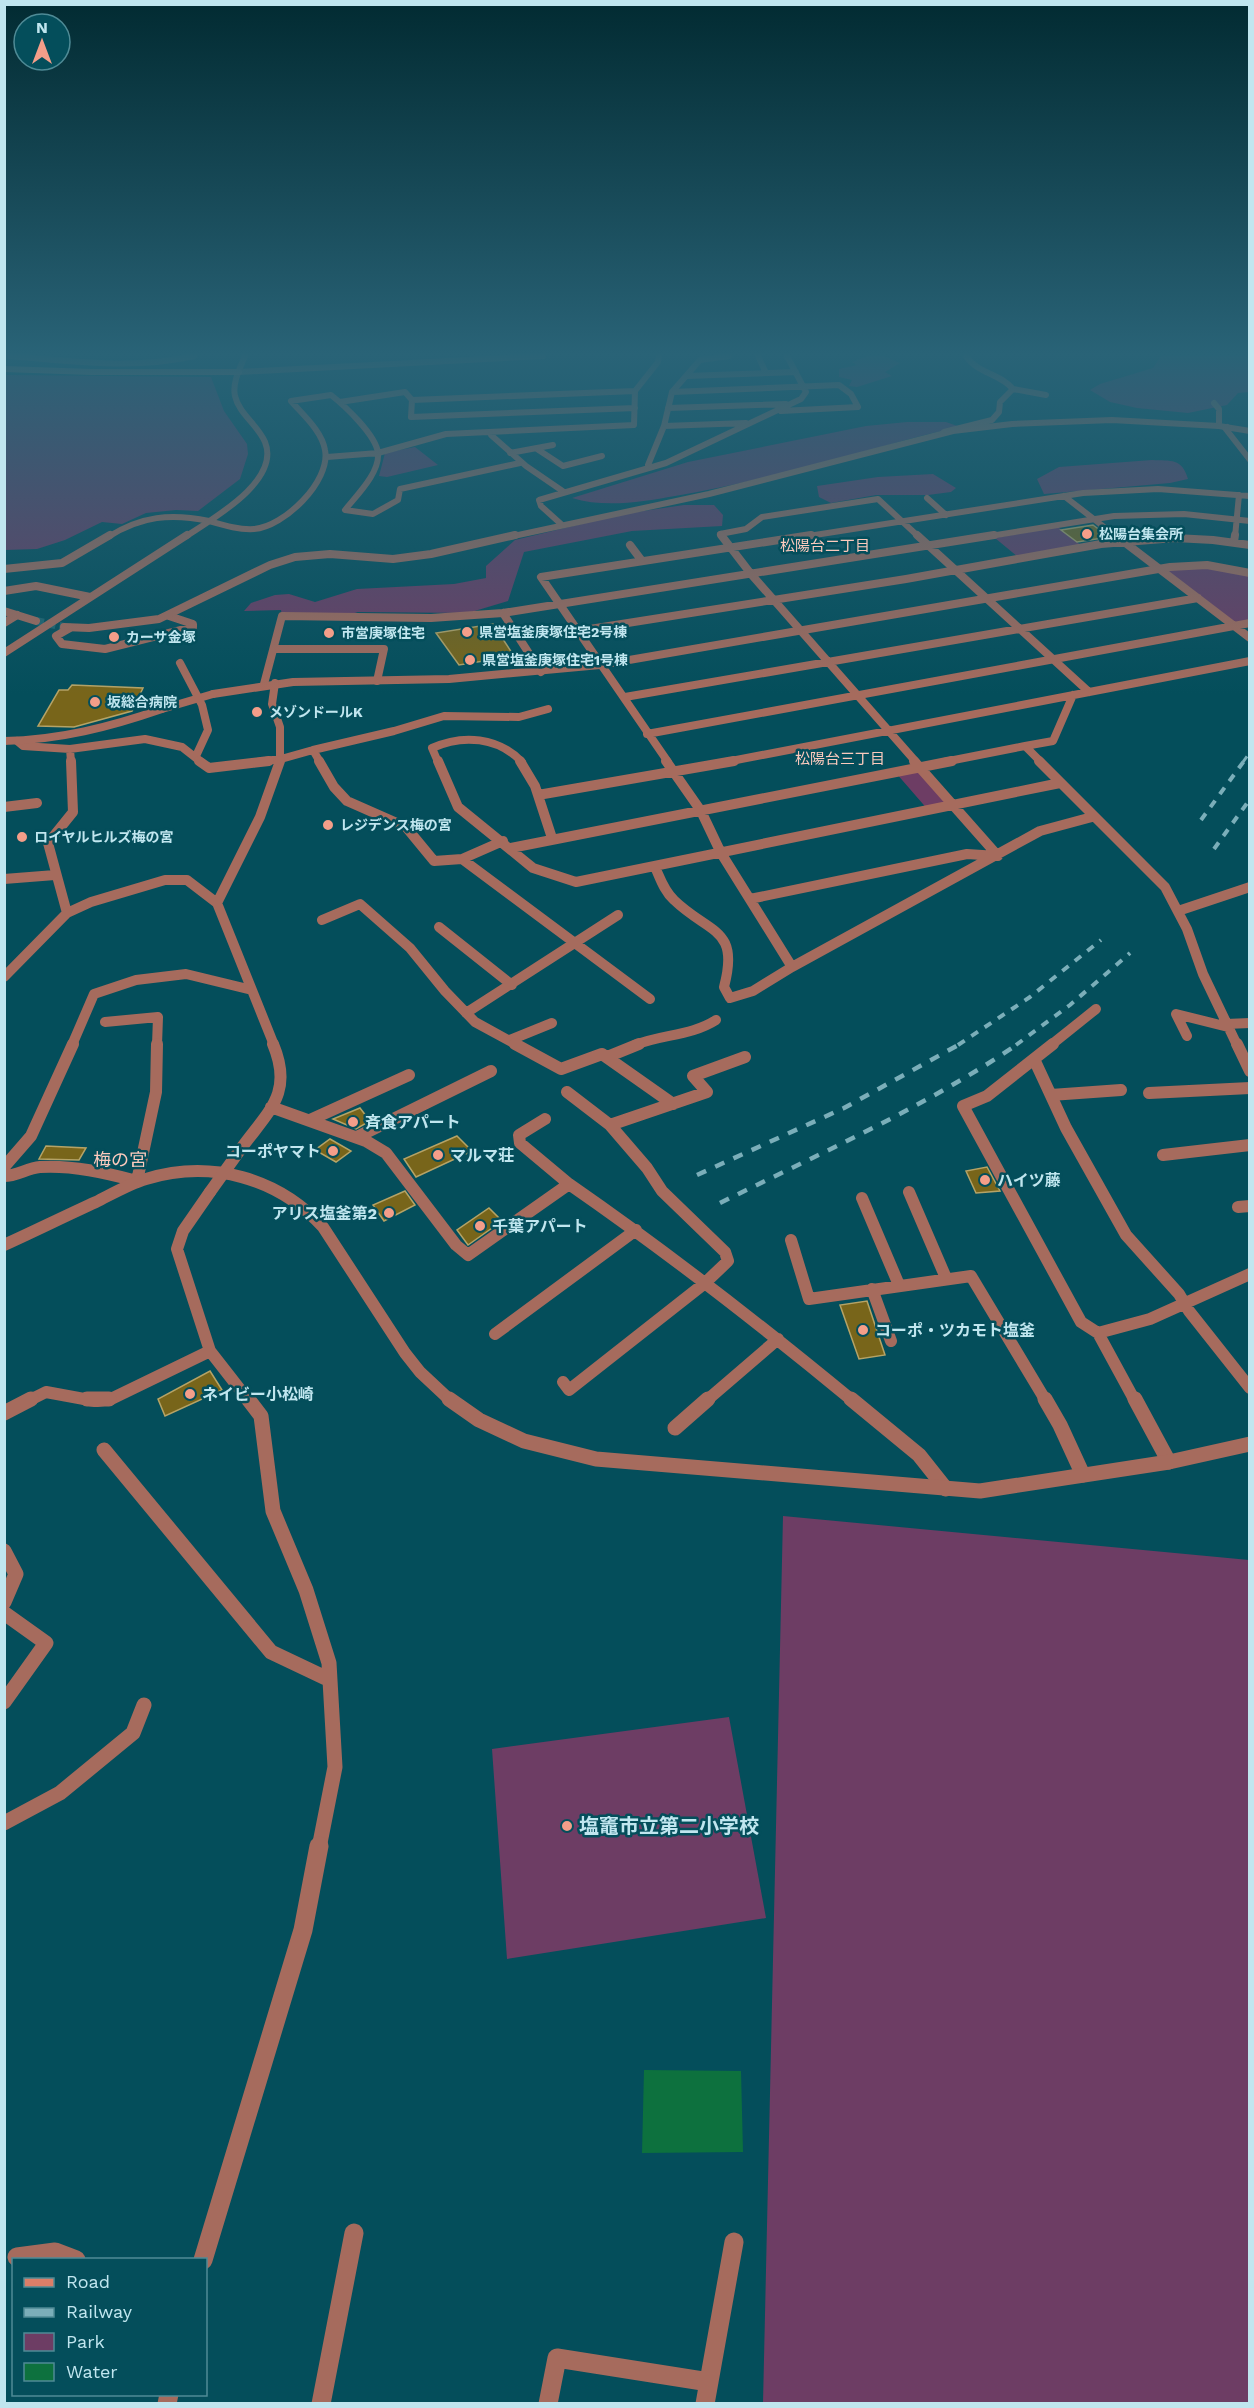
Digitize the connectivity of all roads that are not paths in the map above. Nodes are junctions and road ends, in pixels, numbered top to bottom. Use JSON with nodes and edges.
{"nodes":[{"id":1,"x":264,"y":468,"type":"edge"},
{"id":2,"x":323,"y":468,"type":"edge"},
{"id":3,"x":372,"y":468,"type":"edge"},
{"id":4,"x":495,"y":468,"type":"edge"},
{"id":5,"x":527,"y":468,"type":"edge"},
{"id":6,"x":648,"y":468,"type":"edge"},
{"id":7,"x":811,"y":468,"type":"edge"},
{"id":8,"x":564,"y":492,"type":"junction"},
{"id":9,"x":1239,"y":495,"type":"junction"},
{"id":10,"x":1064,"y":496,"type":"junction"},
{"id":11,"x":1250,"y":496,"type":"edge"},
{"id":12,"x":927,"y":498,"type":"dead end"},
{"id":13,"x":946,"y":515,"type":"junction"},
{"id":14,"x":1095,"y":519,"type":"junction"},
{"id":15,"x":1236,"y":519,"type":"junction"},
{"id":16,"x":208,"y":521,"type":"junction"},
{"id":17,"x":1250,"y":521,"type":"edge"},
{"id":18,"x":904,"y":522,"type":"junction"},
{"id":19,"x":561,"y":524,"type":"junction"},
{"id":20,"x":1122,"y":541,"type":"junction"},
{"id":21,"x":1234,"y":542,"type":"junction"},
{"id":22,"x":630,"y":545,"type":"dead end"},
{"id":23,"x":929,"y":545,"type":"junction"},
{"id":24,"x":1250,"y":545,"type":"edge"},
{"id":25,"x":730,"y":548,"type":"junction"},
{"id":26,"x":642,"y":561,"type":"junction"},
{"id":27,"x":4,"y":569,"type":"edge"},
{"id":28,"x":1161,"y":569,"type":"junction"},
{"id":29,"x":956,"y":570,"type":"junction"},
{"id":30,"x":1250,"y":573,"type":"edge"},
{"id":31,"x":751,"y":574,"type":"junction"},
{"id":32,"x":4,"y":591,"type":"edge"},
{"id":33,"x":90,"y":597,"type":"junction"},
{"id":34,"x":1198,"y":598,"type":"junction"},
{"id":35,"x":989,"y":599,"type":"junction"},
{"id":36,"x":775,"y":601,"type":"junction"},
{"id":37,"x":558,"y":603,"type":"junction"},
{"id":38,"x":4,"y":611,"type":"edge"},
{"id":39,"x":503,"y":613,"type":"junction"},
{"id":40,"x":17,"y":615,"type":"junction"},
{"id":41,"x":169,"y":616,"type":"junction"},
{"id":42,"x":36,"y":621,"type":"tunnel mouth"},
{"id":43,"x":4,"y":623,"type":"edge"},
{"id":44,"x":1250,"y":624,"type":"edge"},
{"id":45,"x":1236,"y":626,"type":"junction"},
{"id":46,"x":1022,"y":629,"type":"junction"},
{"id":47,"x":576,"y":631,"type":"junction"},
{"id":48,"x":802,"y":631,"type":"junction"},
{"id":49,"x":1250,"y":638,"type":"edge"},
{"id":50,"x":274,"y":649,"type":"junction"},
{"id":51,"x":4,"y":653,"type":"edge"},
{"id":52,"x":1054,"y":659,"type":"junction"},
{"id":53,"x":1250,"y":661,"type":"edge"},
{"id":54,"x":828,"y":662,"type":"junction"},
{"id":55,"x":180,"y":663,"type":"dead end"},
{"id":56,"x":600,"y":665,"type":"junction"},
{"id":57,"x":541,"y":672,"type":"junction"},
{"id":58,"x":377,"y":681,"type":"junction"},
{"id":59,"x":275,"y":683,"type":"junction"},
{"id":60,"x":264,"y":684,"type":"junction"},
{"id":61,"x":1089,"y":692,"type":"junction"},
{"id":62,"x":858,"y":695,"type":"junction"},
{"id":63,"x":1073,"y":695,"type":"junction"},
{"id":64,"x":625,"y":697,"type":"junction"},
{"id":65,"x":548,"y":709,"type":"dead end"},
{"id":66,"x":890,"y":730,"type":"junction"},
{"id":67,"x":647,"y":734,"type":"junction"},
{"id":68,"x":4,"y":741,"type":"edge"},
{"id":69,"x":17,"y":741,"type":"junction"},
{"id":70,"x":1025,"y":746,"type":"junction"},
{"id":71,"x":70,"y":749,"type":"junction"},
{"id":72,"x":312,"y":750,"type":"junction"},
{"id":73,"x":196,"y":756,"type":"junction"},
{"id":74,"x":281,"y":759,"type":"junction"},
{"id":75,"x":923,"y":768,"type":"junction"},
{"id":76,"x":674,"y":772,"type":"junction"},
{"id":77,"x":1060,"y":783,"type":"junction"},
{"id":78,"x":538,"y":795,"type":"junction"},
{"id":79,"x":37,"y":803,"type":"dead end"},
{"id":80,"x":955,"y":806,"type":"junction"},
{"id":81,"x":4,"y":807,"type":"edge"},
{"id":82,"x":701,"y":811,"type":"junction"},
{"id":83,"x":1092,"y":816,"type":"junction"},
{"id":84,"x":552,"y":838,"type":"junction"},
{"id":85,"x":503,"y":841,"type":"junction"},
{"id":86,"x":511,"y":848,"type":"junction"},
{"id":87,"x":721,"y":854,"type":"junction"},
{"id":88,"x":998,"y":856,"type":"junction"},
{"id":89,"x":462,"y":859,"type":"junction"},
{"id":90,"x":655,"y":867,"type":"junction"},
{"id":91,"x":54,"y":875,"type":"junction"},
{"id":92,"x":4,"y":879,"type":"edge"},
{"id":93,"x":1250,"y":887,"type":"edge"},
{"id":94,"x":750,"y":899,"type":"junction"},
{"id":95,"x":217,"y":903,"type":"junction"},
{"id":96,"x":1178,"y":911,"type":"junction"},
{"id":97,"x":67,"y":913,"type":"junction"},
{"id":98,"x":618,"y":915,"type":"dead end"},
{"id":99,"x":322,"y":920,"type":"dead end"},
{"id":100,"x":439,"y":927,"type":"dead end"},
{"id":101,"x":575,"y":944,"type":"junction"},
{"id":102,"x":792,"y":967,"type":"junction"},
{"id":103,"x":4,"y":977,"type":"edge"},
{"id":104,"x":512,"y":985,"type":"junction"},
{"id":105,"x":252,"y":990,"type":"junction"},
{"id":106,"x":650,"y":999,"type":"dead end"},
{"id":107,"x":1096,"y":1009,"type":"dead end"},
{"id":108,"x":466,"y":1013,"type":"junction"},
{"id":109,"x":716,"y":1020,"type":"dead end"},
{"id":110,"x":105,"y":1022,"type":"dead end"},
{"id":111,"x":552,"y":1023,"type":"dead end"},
{"id":112,"x":1250,"y":1023,"type":"edge"},
{"id":113,"x":1227,"y":1025,"type":"junction"},
{"id":114,"x":1187,"y":1036,"type":"dead end"},
{"id":115,"x":510,"y":1040,"type":"junction"},
{"id":116,"x":607,"y":1058,"type":"junction"},
{"id":117,"x":745,"y":1058,"type":"dead end"},
{"id":118,"x":1034,"y":1059,"type":"junction"},
{"id":119,"x":491,"y":1071,"type":"dead end"},
{"id":120,"x":1250,"y":1071,"type":"edge"},
{"id":121,"x":409,"y":1075,"type":"dead end"},
{"id":122,"x":1250,"y":1088,"type":"edge"},
{"id":123,"x":1121,"y":1090,"type":"dead end"},
{"id":124,"x":567,"y":1092,"type":"dead end"},
{"id":125,"x":1149,"y":1093,"type":"dead end"},
{"id":126,"x":1051,"y":1095,"type":"junction"},
{"id":127,"x":673,"y":1104,"type":"junction"},
{"id":128,"x":271,"y":1107,"type":"junction"},
{"id":129,"x":545,"y":1119,"type":"dead end"},
{"id":130,"x":310,"y":1120,"type":"junction"},
{"id":131,"x":610,"y":1125,"type":"junction"},
{"id":132,"x":357,"y":1137,"type":"junction"},
{"id":133,"x":1250,"y":1145,"type":"edge"},
{"id":134,"x":1163,"y":1155,"type":"dead end"},
{"id":135,"x":4,"y":1167,"type":"edge"},
{"id":136,"x":4,"y":1176,"type":"edge"},
{"id":137,"x":137,"y":1182,"type":"junction"},
{"id":138,"x":569,"y":1184,"type":"junction"},
{"id":139,"x":909,"y":1192,"type":"dead end"},
{"id":140,"x":862,"y":1198,"type":"dead end"},
{"id":141,"x":636,"y":1230,"type":"junction"},
{"id":142,"x":791,"y":1240,"type":"dead end"},
{"id":143,"x":4,"y":1245,"type":"edge"},
{"id":144,"x":1250,"y":1274,"type":"edge"},
{"id":145,"x":946,"y":1278,"type":"junction"},
{"id":146,"x":705,"y":1283,"type":"junction"},
{"id":147,"x":899,"y":1285,"type":"junction"},
{"id":148,"x":872,"y":1289,"type":"junction"},
{"id":149,"x":1186,"y":1303,"type":"junction"},
{"id":150,"x":1098,"y":1333,"type":"junction"},
{"id":151,"x":495,"y":1334,"type":"dead end"},
{"id":152,"x":778,"y":1339,"type":"junction"},
{"id":153,"x":891,"y":1341,"type":"dead end"},
{"id":154,"x":210,"y":1351,"type":"junction"},
{"id":155,"x":563,"y":1382,"type":"dead end"},
{"id":156,"x":1250,"y":1388,"type":"edge"},
{"id":157,"x":4,"y":1413,"type":"edge"},
{"id":158,"x":675,"y":1428,"type":"dead end"},
{"id":159,"x":1250,"y":1444,"type":"edge"},
{"id":160,"x":104,"y":1450,"type":"dead end"},
{"id":161,"x":1169,"y":1462,"type":"junction"},
{"id":162,"x":1083,"y":1475,"type":"junction"},
{"id":163,"x":946,"y":1489,"type":"junction"},
{"id":164,"x":4,"y":1551,"type":"edge"},
{"id":165,"x":4,"y":1602,"type":"edge"},
{"id":166,"x":4,"y":1613,"type":"edge"},
{"id":167,"x":330,"y":1680,"type":"junction"},
{"id":168,"x":4,"y":1702,"type":"edge"},
{"id":169,"x":144,"y":1705,"type":"dead end"},
{"id":170,"x":4,"y":1823,"type":"edge"},
{"id":171,"x":354,"y":2233,"type":"dead end"},
{"id":172,"x":734,"y":2242,"type":"dead end"},
{"id":173,"x":17,"y":2257,"type":"dead end"},
{"id":174,"x":73,"y":2258,"type":"edge"},
{"id":175,"x":203,"y":2258,"type":"edge"},
{"id":176,"x":709,"y":2382,"type":"junction"},
{"id":177,"x":321,"y":2403,"type":"edge"},
{"id":178,"x":548,"y":2403,"type":"edge"},
{"id":179,"x":705,"y":2403,"type":"edge"}],
"edges":[{"from":1,"to":16,"type":"street"},
{"from":2,"to":16,"type":"street"},
{"from":3,"to":4,"type":"street"},
{"from":5,"to":8,"type":"street"},
{"from":6,"to":8,"type":"street"},
{"from":7,"to":19,"type":"street"},
{"from":8,"to":19,"type":"street"},
{"from":9,"to":10,"type":"street"},
{"from":9,"to":11,"type":"street"},
{"from":9,"to":15,"type":"street"},
{"from":10,"to":13,"type":"street"},
{"from":10,"to":14,"type":"street"},
{"from":12,"to":13,"type":"street"},
{"from":13,"to":18,"type":"street"},
{"from":14,"to":15,"type":"street"},
{"from":14,"to":20,"type":"street"},
{"from":14,"to":23,"type":"street"},
{"from":15,"to":17,"type":"street"},
{"from":15,"to":21,"type":"street"},
{"from":16,"to":27,"type":"street"},
{"from":16,"to":33,"type":"street"},
{"from":18,"to":23,"type":"street"},
{"from":18,"to":25,"type":"street"},
{"from":18,"to":25,"type":"street"},
{"from":19,"to":41,"type":"street"},
{"from":20,"to":21,"type":"street"},
{"from":20,"to":28,"type":"street"},
{"from":20,"to":29,"type":"street"},
{"from":21,"to":24,"type":"street"},
{"from":22,"to":26,"type":"street"},
{"from":23,"to":29,"type":"street"},
{"from":23,"to":31,"type":"street"},
{"from":25,"to":26,"type":"street"},
{"from":25,"to":31,"type":"street"},
{"from":26,"to":37,"type":"street"},
{"from":28,"to":30,"type":"street"},
{"from":28,"to":34,"type":"street"},
{"from":28,"to":35,"type":"street"},
{"from":29,"to":35,"type":"street"},
{"from":29,"to":36,"type":"street"},
{"from":31,"to":36,"type":"street"},
{"from":31,"to":37,"type":"street"},
{"from":32,"to":33,"type":"street"},
{"from":33,"to":51,"type":"street"},
{"from":34,"to":45,"type":"street"},
{"from":34,"to":46,"type":"street"},
{"from":35,"to":46,"type":"street"},
{"from":35,"to":48,"type":"street"},
{"from":36,"to":47,"type":"street"},
{"from":36,"to":48,"type":"street"},
{"from":37,"to":39,"type":"street"},
{"from":37,"to":47,"type":"street"},
{"from":38,"to":40,"type":"street"},
{"from":39,"to":50,"type":"street"},
{"from":39,"to":57,"type":"street"},
{"from":40,"to":42,"type":"street"},
{"from":40,"to":43,"type":"street"},
{"from":41,"to":41,"type":"street"},
{"from":44,"to":45,"type":"street"},
{"from":45,"to":49,"type":"street"},
{"from":45,"to":52,"type":"street"},
{"from":46,"to":52,"type":"street"},
{"from":46,"to":54,"type":"street"},
{"from":47,"to":56,"type":"street"},
{"from":48,"to":54,"type":"street"},
{"from":48,"to":56,"type":"street"},
{"from":50,"to":58,"type":"street"},
{"from":50,"to":60,"type":"street"},
{"from":52,"to":61,"type":"street"},
{"from":52,"to":62,"type":"street"},
{"from":53,"to":61,"type":"street"},
{"from":54,"to":62,"type":"street"},
{"from":54,"to":64,"type":"street"},
{"from":55,"to":73,"type":"street"},
{"from":56,"to":57,"type":"street"},
{"from":56,"to":64,"type":"street"},
{"from":57,"to":58,"type":"street"},
{"from":58,"to":59,"type":"street"},
{"from":59,"to":60,"type":"street"},
{"from":59,"to":74,"type":"street"},
{"from":60,"to":69,"type":"street","bridge":true},
{"from":61,"to":63,"type":"street"},
{"from":62,"to":66,"type":"street"},
{"from":62,"to":67,"type":"street"},
{"from":63,"to":66,"type":"street"},
{"from":63,"to":70,"type":"street"},
{"from":64,"to":67,"type":"street"},
{"from":65,"to":72,"type":"street"},
{"from":66,"to":75,"type":"street"},
{"from":66,"to":76,"type":"street"},
{"from":67,"to":76,"type":"street"},
{"from":68,"to":69,"type":"street"},
{"from":69,"to":71,"type":"street"},
{"from":70,"to":75,"type":"street"},
{"from":70,"to":77,"type":"street"},
{"from":71,"to":73,"type":"street"},
{"from":71,"to":91,"type":"street"},
{"from":72,"to":74,"type":"street"},
{"from":72,"to":89,"type":"street"},
{"from":73,"to":74,"type":"street"},
{"from":74,"to":95,"type":"street"},
{"from":75,"to":80,"type":"street"},
{"from":75,"to":82,"type":"street"},
{"from":76,"to":78,"type":"street"},
{"from":76,"to":82,"type":"street"},
{"from":77,"to":80,"type":"street"},
{"from":77,"to":83,"type":"street"},
{"from":78,"to":84,"type":"street"},
{"from":78,"to":85,"type":"street"},
{"from":79,"to":81,"type":"street"},
{"from":80,"to":87,"type":"street"},
{"from":80,"to":88,"type":"street"},
{"from":82,"to":84,"type":"street"},
{"from":82,"to":87,"type":"street"},
{"from":83,"to":88,"type":"street"},
{"from":83,"to":96,"type":"street"},
{"from":84,"to":86,"type":"street"},
{"from":85,"to":86,"type":"street"},
{"from":85,"to":89,"type":"street"},
{"from":86,"to":90,"type":"street"},
{"from":87,"to":90,"type":"street"},
{"from":87,"to":94,"type":"street"},
{"from":88,"to":94,"type":"street"},
{"from":88,"to":102,"type":"street"},
{"from":89,"to":101,"type":"street"},
{"from":90,"to":102,"type":"street"},
{"from":91,"to":92,"type":"street"},
{"from":91,"to":97,"type":"street"},
{"from":93,"to":96,"type":"street"},
{"from":94,"to":102,"type":"street"},
{"from":95,"to":97,"type":"street"},
{"from":95,"to":105,"type":"street"},
{"from":96,"to":113,"type":"street"},
{"from":97,"to":103,"type":"street"},
{"from":98,"to":101,"type":"street"},
{"from":99,"to":108,"type":"street"},
{"from":100,"to":104,"type":"street"},
{"from":101,"to":104,"type":"street"},
{"from":101,"to":106,"type":"street"},
{"from":104,"to":108,"type":"street"},
{"from":105,"to":128,"type":"street"},
{"from":105,"to":135,"type":"street"},
{"from":107,"to":118,"type":"street"},
{"from":108,"to":115,"type":"street"},
{"from":109,"to":116,"type":"street"},
{"from":110,"to":137,"type":"street"},
{"from":111,"to":115,"type":"street"},
{"from":112,"to":113,"type":"street"},
{"from":113,"to":114,"type":"street"},
{"from":113,"to":120,"type":"street"},
{"from":115,"to":116,"type":"street"},
{"from":116,"to":127,"type":"street"},
{"from":117,"to":127,"type":"street"},
{"from":118,"to":126,"type":"street"},
{"from":118,"to":150,"type":"street"},
{"from":119,"to":132,"type":"street"},
{"from":121,"to":130,"type":"street"},
{"from":122,"to":125,"type":"street"},
{"from":123,"to":126,"type":"street"},
{"from":124,"to":131,"type":"street"},
{"from":126,"to":149,"type":"street"},
{"from":127,"to":131,"type":"street"},
{"from":128,"to":130,"type":"street"},
{"from":128,"to":154,"type":"street","bridge":true},
{"from":129,"to":138,"type":"street"},
{"from":130,"to":132,"type":"street"},
{"from":131,"to":146,"type":"street"},
{"from":132,"to":138,"type":"street"},
{"from":133,"to":134,"type":"street"},
{"from":136,"to":137,"type":"street"},
{"from":137,"to":143,"type":"street"},
{"from":137,"to":163,"type":"street"},
{"from":138,"to":141,"type":"street"},
{"from":139,"to":145,"type":"street"},
{"from":140,"to":147,"type":"street"},
{"from":141,"to":146,"type":"street"},
{"from":141,"to":151,"type":"street"},
{"from":142,"to":148,"type":"street"},
{"from":144,"to":149,"type":"street"},
{"from":145,"to":147,"type":"street"},
{"from":145,"to":162,"type":"street"},
{"from":146,"to":152,"type":"street"},
{"from":146,"to":155,"type":"street"},
{"from":147,"to":148,"type":"street"},
{"from":148,"to":153,"type":"street"},
{"from":149,"to":150,"type":"street"},
{"from":149,"to":156,"type":"street"},
{"from":150,"to":161,"type":"street"},
{"from":152,"to":158,"type":"street"},
{"from":152,"to":163,"type":"street"},
{"from":154,"to":157,"type":"street"},
{"from":154,"to":167,"type":"street"},
{"from":159,"to":161,"type":"street"},
{"from":160,"to":167,"type":"street"},
{"from":161,"to":162,"type":"street"},
{"from":162,"to":163,"type":"street"},
{"from":164,"to":165,"type":"street"},
{"from":166,"to":168,"type":"street"},
{"from":167,"to":175,"type":"street"},
{"from":169,"to":170,"type":"street"},
{"from":171,"to":177,"type":"street"},
{"from":172,"to":176,"type":"street"},
{"from":173,"to":174,"type":"street"},
{"from":176,"to":178,"type":"street"},
{"from":176,"to":179,"type":"street"}]}
